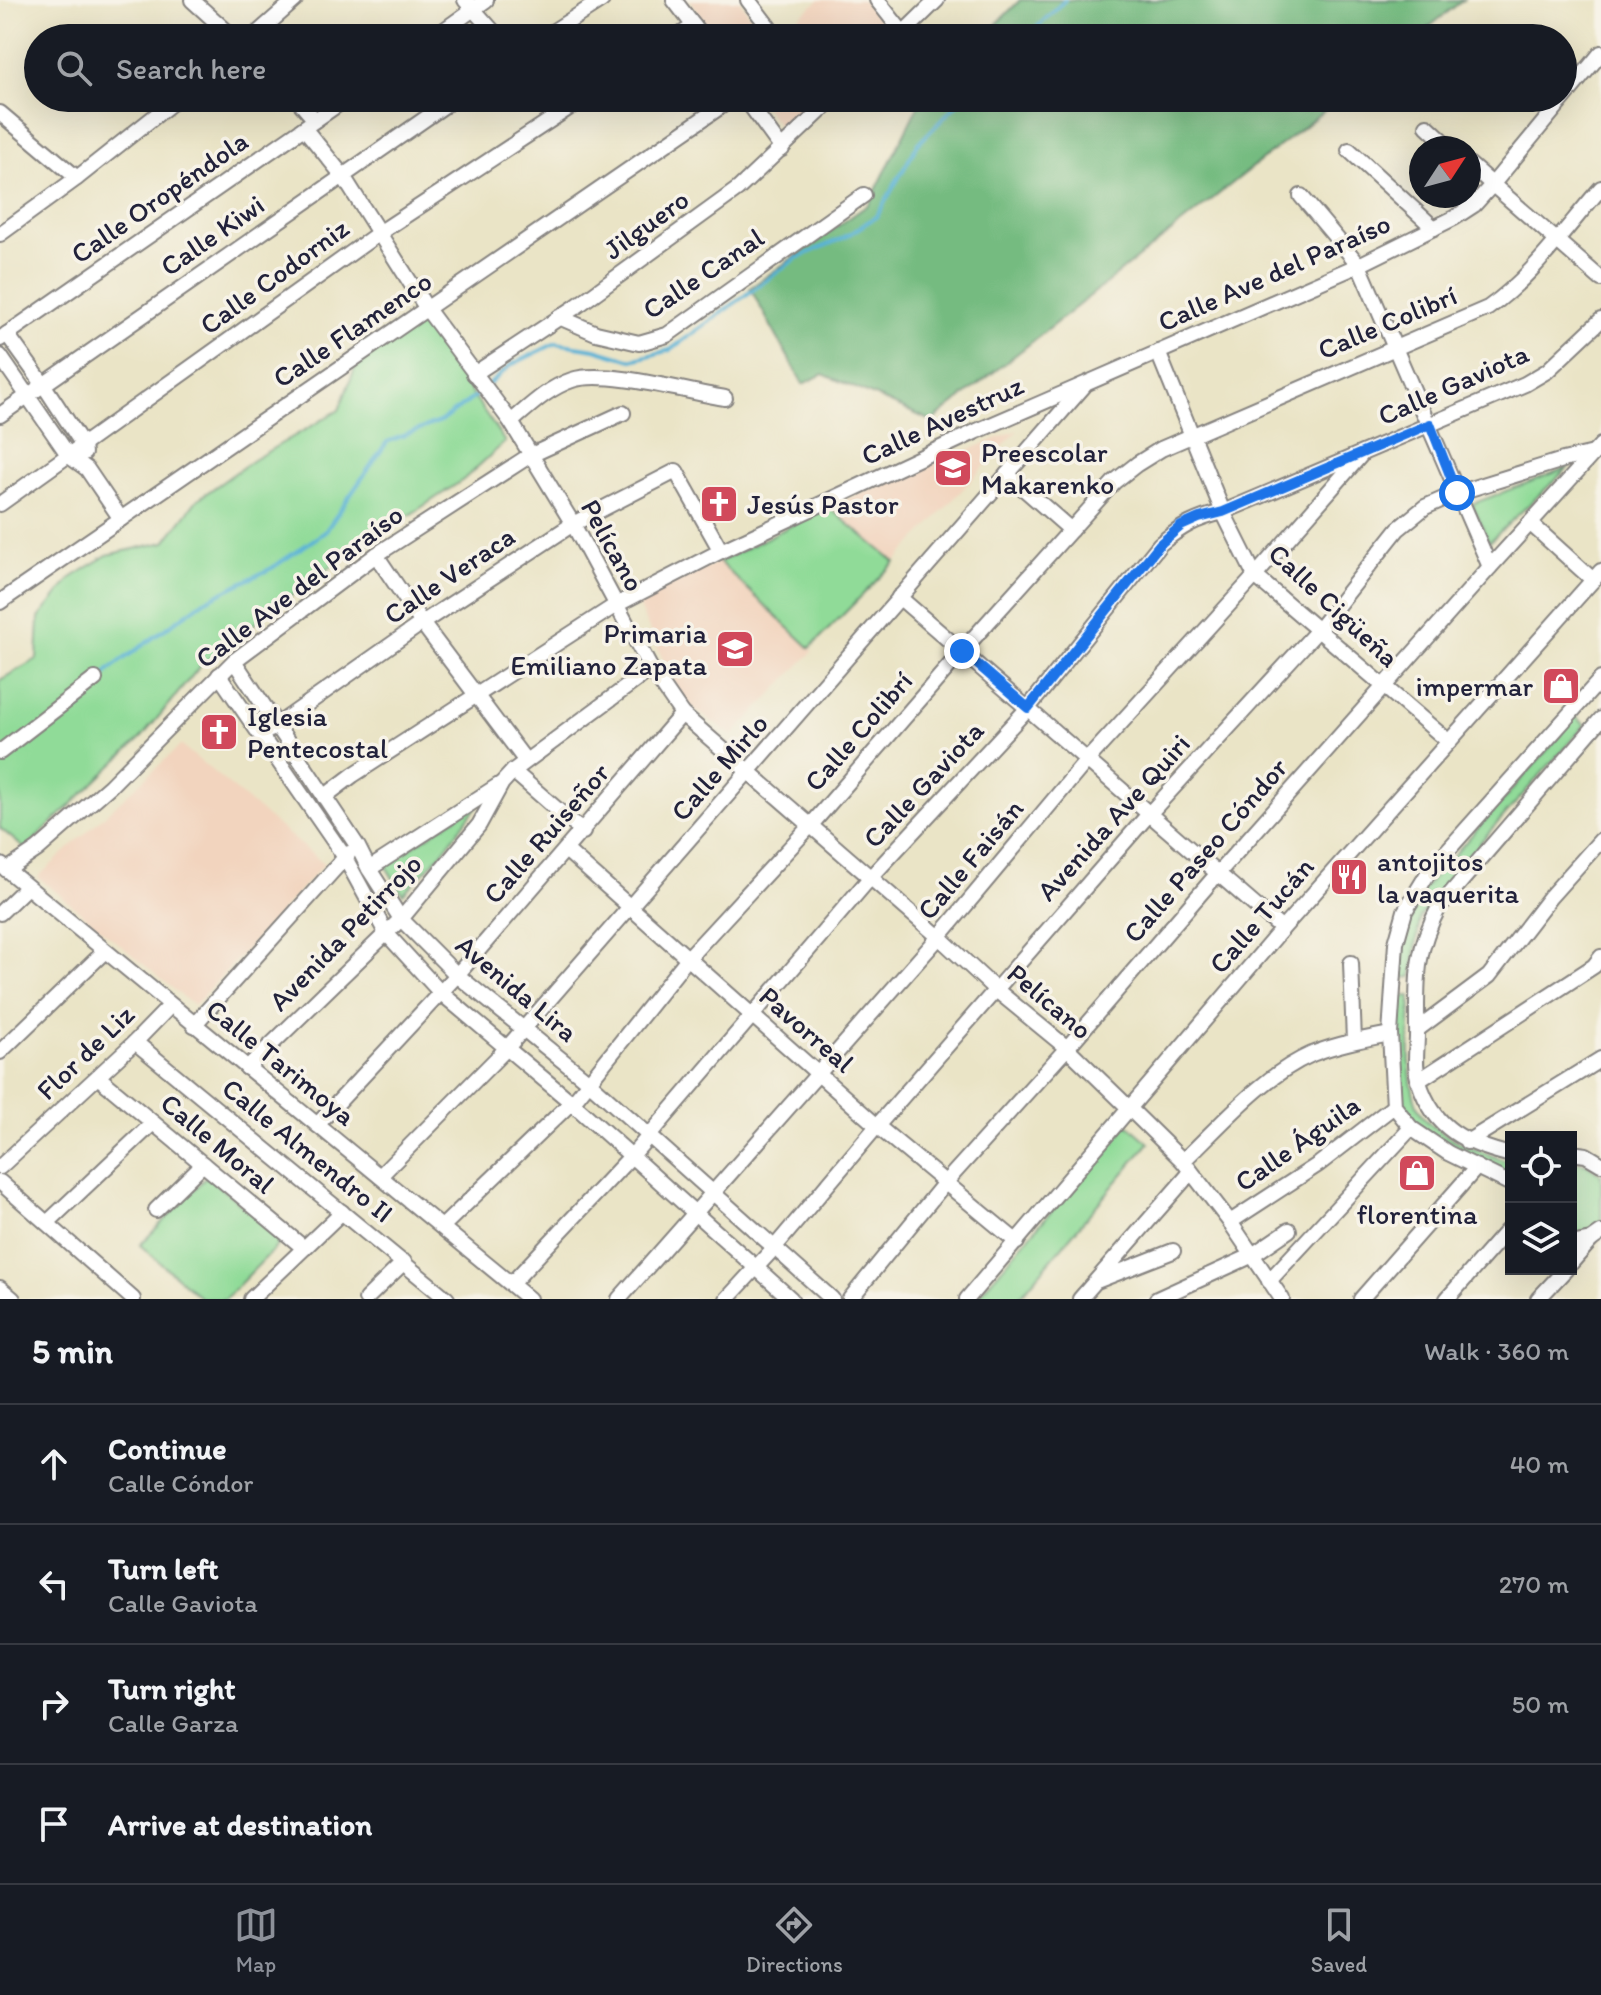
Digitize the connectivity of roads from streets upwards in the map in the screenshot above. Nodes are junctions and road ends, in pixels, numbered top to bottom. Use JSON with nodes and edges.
{"nodes":[{"id":1,"x":192,"y":0,"type":"edge"},
{"id":2,"x":295,"y":0,"type":"edge"},
{"id":3,"x":486,"y":0,"type":"edge"},
{"id":4,"x":602,"y":0,"type":"edge"},
{"id":5,"x":674,"y":0,"type":"edge"},
{"id":6,"x":748,"y":0,"type":"edge"},
{"id":7,"x":877,"y":0,"type":"edge"},
{"id":8,"x":937,"y":0,"type":"edge"},
{"id":9,"x":469,"y":5,"type":"edge"},
{"id":10,"x":219,"y":24,"type":"edge"},
{"id":11,"x":268,"y":24,"type":"edge"},
{"id":12,"x":448,"y":24,"type":"edge"},
{"id":13,"x":486,"y":24,"type":"edge"},
{"id":14,"x":565,"y":24,"type":"edge"},
{"id":15,"x":692,"y":24,"type":"edge"},
{"id":16,"x":766,"y":24,"type":"edge"},
{"id":17,"x":893,"y":24,"type":"edge"},
{"id":18,"x":913,"y":24,"type":"edge"},
{"id":19,"x":1601,"y":53,"type":"edge"},
{"id":20,"x":1577,"y":82,"type":"edge"},
{"id":21,"x":160,"y":112,"type":"edge"},
{"id":22,"x":304,"y":112,"type":"edge"},
{"id":23,"x":327,"y":112,"type":"edge"},
{"id":24,"x":435,"y":112,"type":"edge"},
{"id":25,"x":563,"y":112,"type":"edge"},
{"id":26,"x":713,"y":112,"type":"edge"},
{"id":27,"x":755,"y":112,"type":"edge"},
{"id":28,"x":820,"y":112,"type":"edge"},
{"id":29,"x":1552,"y":112,"type":"edge"},
{"id":30,"x":0,"y":113,"type":"edge"},
{"id":31,"x":310,"y":124,"type":"junction"},
{"id":32,"x":1427,"y":126,"type":"dead end"},
{"id":33,"x":1438,"y":136,"type":"edge"},
{"id":34,"x":782,"y":149,"type":"junction"},
{"id":35,"x":1349,"y":150,"type":"dead end"},
{"id":36,"x":1481,"y":175,"type":"edge"},
{"id":37,"x":343,"y":176,"type":"junction"},
{"id":38,"x":77,"y":178,"type":"junction"},
{"id":39,"x":1492,"y":185,"type":"junction"},
{"id":40,"x":1601,"y":188,"type":"edge"},
{"id":41,"x":864,"y":195,"type":"dead end"},
{"id":42,"x":1301,"y":196,"type":"dead end"},
{"id":43,"x":1434,"y":228,"type":"junction"},
{"id":44,"x":379,"y":233,"type":"junction"},
{"id":45,"x":0,"y":234,"type":"edge"},
{"id":46,"x":1555,"y":241,"type":"junction"},
{"id":47,"x":1359,"y":265,"type":"junction"},
{"id":48,"x":1601,"y":279,"type":"edge"},
{"id":49,"x":427,"y":309,"type":"junction"},
{"id":50,"x":559,"y":317,"type":"junction"},
{"id":51,"x":1601,"y":320,"type":"edge"},
{"id":52,"x":4,"y":337,"type":"edge"},
{"id":53,"x":1395,"y":346,"type":"junction"},
{"id":54,"x":1158,"y":352,"type":"junction"},
{"id":55,"x":0,"y":356,"type":"edge"},
{"id":56,"x":478,"y":380,"type":"junction"},
{"id":57,"x":1087,"y":383,"type":"junction"},
{"id":58,"x":43,"y":384,"type":"junction"},
{"id":59,"x":27,"y":396,"type":"junction"},
{"id":60,"x":725,"y":398,"type":"dead end"},
{"id":61,"x":623,"y":413,"type":"dead end"},
{"id":62,"x":0,"y":415,"type":"edge"},
{"id":63,"x":511,"y":422,"type":"junction"},
{"id":64,"x":1430,"y":424,"type":"junction"},
{"id":65,"x":1191,"y":436,"type":"junction"},
{"id":66,"x":83,"y":445,"type":"junction"},
{"id":67,"x":1597,"y":449,"type":"edge"},
{"id":68,"x":1363,"y":453,"type":"junction"},
{"id":69,"x":69,"y":456,"type":"junction"},
{"id":70,"x":529,"y":456,"type":"junction"},
{"id":71,"x":87,"y":469,"type":"junction"},
{"id":72,"x":1007,"y":474,"type":"junction"},
{"id":73,"x":1457,"y":493,"type":"junction"},
{"id":74,"x":0,"y":504,"type":"edge"},
{"id":75,"x":1223,"y":512,"type":"junction"},
{"id":76,"x":121,"y":519,"type":"junction"},
{"id":77,"x":1530,"y":523,"type":"junction"},
{"id":78,"x":573,"y":524,"type":"junction"},
{"id":79,"x":1071,"y":530,"type":"junction"},
{"id":80,"x":721,"y":551,"type":"junction"},
{"id":81,"x":376,"y":555,"type":"junction"},
{"id":82,"x":1490,"y":567,"type":"junction"},
{"id":83,"x":1597,"y":575,"type":"edge"},
{"id":84,"x":1255,"y":576,"type":"junction"},
{"id":85,"x":899,"y":597,"type":"junction"},
{"id":86,"x":0,"y":602,"type":"edge"},
{"id":87,"x":616,"y":605,"type":"junction"},
{"id":88,"x":422,"y":623,"type":"junction"},
{"id":89,"x":1318,"y":630,"type":"junction"},
{"id":90,"x":962,"y":651,"type":"junction"},
{"id":91,"x":234,"y":661,"type":"junction"},
{"id":92,"x":651,"y":669,"type":"junction"},
{"id":93,"x":219,"y":675,"type":"junction"},
{"id":94,"x":95,"y":679,"type":"dead end"},
{"id":95,"x":1601,"y":679,"type":"edge"},
{"id":96,"x":1384,"y":688,"type":"junction"},
{"id":97,"x":476,"y":695,"type":"junction"},
{"id":98,"x":1028,"y":708,"type":"junction"},
{"id":99,"x":1575,"y":708,"type":"junction"},
{"id":100,"x":682,"y":714,"type":"junction"},
{"id":101,"x":1598,"y":722,"type":"edge"},
{"id":102,"x":277,"y":726,"type":"junction"},
{"id":103,"x":260,"y":738,"type":"junction"},
{"id":104,"x":1448,"y":741,"type":"junction"},
{"id":105,"x":0,"y":752,"type":"edge"},
{"id":106,"x":1088,"y":759,"type":"junction"},
{"id":107,"x":525,"y":760,"type":"junction"},
{"id":108,"x":513,"y":771,"type":"junction"},
{"id":109,"x":748,"y":772,"type":"junction"},
{"id":110,"x":502,"y":783,"type":"junction"},
{"id":111,"x":324,"y":797,"type":"junction"},
{"id":112,"x":1149,"y":814,"type":"junction"},
{"id":113,"x":811,"y":825,"type":"junction"},
{"id":114,"x":583,"y":832,"type":"junction"},
{"id":115,"x":1601,"y":840,"type":"edge"},
{"id":116,"x":358,"y":847,"type":"junction"},
{"id":117,"x":567,"y":851,"type":"junction"},
{"id":118,"x":344,"y":856,"type":"junction"},
{"id":119,"x":3,"y":867,"type":"edge"},
{"id":120,"x":369,"y":869,"type":"junction"},
{"id":121,"x":1219,"y":872,"type":"junction"},
{"id":122,"x":870,"y":878,"type":"junction"},
{"id":123,"x":27,"y":887,"type":"junction"},
{"id":124,"x":632,"y":907,"type":"junction"},
{"id":125,"x":0,"y":913,"type":"edge"},
{"id":126,"x":401,"y":919,"type":"junction"},
{"id":127,"x":1282,"y":929,"type":"junction"},
{"id":128,"x":386,"y":933,"type":"junction"},
{"id":129,"x":939,"y":937,"type":"junction"},
{"id":130,"x":104,"y":952,"type":"junction"},
{"id":131,"x":688,"y":958,"type":"junction"},
{"id":132,"x":1351,"y":963,"type":"dead end"},
{"id":133,"x":1599,"y":967,"type":"edge"},
{"id":134,"x":457,"y":975,"type":"junction"},
{"id":135,"x":1416,"y":987,"type":"junction"},
{"id":136,"x":1392,"y":988,"type":"junction"},
{"id":137,"x":995,"y":989,"type":"junction"},
{"id":138,"x":440,"y":992,"type":"junction"},
{"id":139,"x":170,"y":1006,"type":"junction"},
{"id":140,"x":751,"y":1016,"type":"junction"},
{"id":141,"x":194,"y":1025,"type":"junction"},
{"id":142,"x":522,"y":1029,"type":"junction"},
{"id":143,"x":1418,"y":1029,"type":"junction"},
{"id":144,"x":1390,"y":1034,"type":"junction"},
{"id":145,"x":1354,"y":1041,"type":"junction"},
{"id":146,"x":135,"y":1042,"type":"junction"},
{"id":147,"x":507,"y":1048,"type":"junction"},
{"id":148,"x":1067,"y":1048,"type":"junction"},
{"id":149,"x":0,"y":1052,"type":"edge"},
{"id":150,"x":1601,"y":1059,"type":"edge"},
{"id":151,"x":247,"y":1068,"type":"junction"},
{"id":152,"x":818,"y":1071,"type":"junction"},
{"id":153,"x":98,"y":1077,"type":"junction"},
{"id":154,"x":1418,"y":1081,"type":"junction"},
{"id":155,"x":589,"y":1082,"type":"junction"},
{"id":156,"x":571,"y":1102,"type":"junction"},
{"id":157,"x":1394,"y":1106,"type":"junction"},
{"id":158,"x":1129,"y":1108,"type":"junction"},
{"id":159,"x":153,"y":1123,"type":"junction"},
{"id":160,"x":317,"y":1125,"type":"junction"},
{"id":161,"x":877,"y":1126,"type":"junction"},
{"id":162,"x":1411,"y":1128,"type":"junction"},
{"id":163,"x":648,"y":1135,"type":"junction"},
{"id":164,"x":1467,"y":1142,"type":"junction"},
{"id":165,"x":1505,"y":1153,"type":"edge"},
{"id":166,"x":1577,"y":1154,"type":"edge"},
{"id":167,"x":631,"y":1156,"type":"junction"},
{"id":168,"x":1599,"y":1160,"type":"edge"},
{"id":169,"x":203,"y":1164,"type":"junction"},
{"id":170,"x":1187,"y":1166,"type":"junction"},
{"id":171,"x":0,"y":1167,"type":"edge"},
{"id":172,"x":1477,"y":1167,"type":"junction"},
{"id":173,"x":380,"y":1176,"type":"junction"},
{"id":174,"x":1505,"y":1181,"type":"edge"},
{"id":175,"x":0,"y":1182,"type":"edge"},
{"id":176,"x":944,"y":1184,"type":"junction"},
{"id":177,"x":713,"y":1193,"type":"junction"},
{"id":178,"x":156,"y":1210,"type":"dead end"},
{"id":179,"x":342,"y":1212,"type":"junction"},
{"id":180,"x":695,"y":1213,"type":"junction"},
{"id":181,"x":1230,"y":1222,"type":"junction"},
{"id":182,"x":47,"y":1223,"type":"junction"},
{"id":183,"x":442,"y":1227,"type":"junction"},
{"id":184,"x":1289,"y":1230,"type":"dead end"},
{"id":185,"x":1505,"y":1233,"type":"edge"},
{"id":186,"x":1597,"y":1240,"type":"edge"},
{"id":187,"x":1017,"y":1242,"type":"junction"},
{"id":188,"x":1577,"y":1243,"type":"edge"},
{"id":189,"x":304,"y":1248,"type":"junction"},
{"id":190,"x":774,"y":1248,"type":"junction"},
{"id":191,"x":1173,"y":1251,"type":"dead end"},
{"id":192,"x":1251,"y":1256,"type":"junction"},
{"id":193,"x":1577,"y":1258,"type":"edge"},
{"id":194,"x":404,"y":1262,"type":"junction"},
{"id":195,"x":756,"y":1268,"type":"junction"},
{"id":196,"x":1550,"y":1275,"type":"edge"},
{"id":197,"x":1560,"y":1275,"type":"edge"},
{"id":198,"x":1096,"y":1281,"type":"junction"},
{"id":199,"x":1269,"y":1281,"type":"junction"},
{"id":200,"x":512,"y":1283,"type":"junction"},
{"id":201,"x":0,"y":1288,"type":"edge"},
{"id":202,"x":1543,"y":1294,"type":"edge"},
{"id":203,"x":848,"y":1297,"type":"edge"},
{"id":204,"x":13,"y":1299,"type":"edge"},
{"id":205,"x":133,"y":1299,"type":"edge"},
{"id":206,"x":251,"y":1299,"type":"edge"},
{"id":207,"x":366,"y":1299,"type":"edge"},
{"id":208,"x":447,"y":1299,"type":"edge"},
{"id":209,"x":529,"y":1299,"type":"edge"},
{"id":210,"x":619,"y":1299,"type":"edge"},
{"id":211,"x":727,"y":1299,"type":"edge"},
{"id":212,"x":791,"y":1299,"type":"edge"},
{"id":213,"x":832,"y":1299,"type":"edge"},
{"id":214,"x":967,"y":1299,"type":"edge"},
{"id":215,"x":1080,"y":1299,"type":"edge"},
{"id":216,"x":1157,"y":1299,"type":"edge"},
{"id":217,"x":1282,"y":1299,"type":"edge"},
{"id":218,"x":1361,"y":1299,"type":"edge"},
{"id":219,"x":1447,"y":1299,"type":"edge"}],
"edges":[{"from":1,"to":10,"type":"street"},
{"from":2,"to":11,"type":"street"},
{"from":3,"to":9,"type":"street"},
{"from":4,"to":14,"type":"street"},
{"from":5,"to":15,"type":"street"},
{"from":6,"to":16,"type":"street"},
{"from":7,"to":17,"type":"street"},
{"from":8,"to":18,"type":"street"},
{"from":9,"to":12,"type":"street"},
{"from":9,"to":13,"type":"street"},
{"from":19,"to":20,"type":"street","name":"Calle Ave del Paraíso"},
{"from":21,"to":38,"type":"street"},
{"from":22,"to":31,"type":"street","name":"Pelícano"},
{"from":23,"to":31,"type":"street","name":"Calle Oropéndola"},
{"from":24,"to":37,"type":"street","name":"Calle Kiwi"},
{"from":25,"to":44,"type":"street","name":"Calle Codorniz"},
{"from":26,"to":49,"type":"street","name":"Calle Flamenco"},
{"from":27,"to":34,"type":"street"},
{"from":28,"to":34,"type":"street","name":"Jilguero"},
{"from":29,"to":39,"type":"street","name":"Calle Ave del Paraíso"},
{"from":30,"to":38,"type":"street"},
{"from":31,"to":37,"type":"street","name":"Pelícano"},
{"from":31,"to":52,"type":"street","name":"Calle Oropéndola"},
{"from":32,"to":33,"type":"street"},
{"from":34,"to":50,"type":"street","name":"Jilguero"},
{"from":35,"to":43,"type":"street"},
{"from":36,"to":39,"type":"street"},
{"from":37,"to":44,"type":"street","name":"Pelícano"},
{"from":37,"to":58,"type":"street","name":"Calle Kiwi"},
{"from":38,"to":45,"type":"street"},
{"from":39,"to":43,"type":"street","name":"Calle Ave del Paraíso"},
{"from":39,"to":46,"type":"street"},
{"from":40,"to":46,"type":"street","name":"Calle Colibrí"},
{"from":41,"to":50,"type":"street","name":"Calle Canal"},
{"from":42,"to":47,"type":"street"},
{"from":43,"to":47,"type":"street","name":"Calle Ave del Paraíso"},
{"from":44,"to":49,"type":"street","name":"Pelícano"},
{"from":44,"to":66,"type":"street","name":"Calle Codorniz"},
{"from":46,"to":48,"type":"street"},
{"from":46,"to":53,"type":"street","name":"Calle Colibrí"},
{"from":47,"to":53,"type":"street"},
{"from":47,"to":54,"type":"street","name":"Calle Ave del Paraíso"},
{"from":49,"to":56,"type":"street","name":"Pelícano"},
{"from":49,"to":76,"type":"street","name":"Calle Flamenco"},
{"from":50,"to":56,"type":"street","name":"Jilguero"},
{"from":51,"to":64,"type":"street","name":"Calle Gaviota"},
{"from":52,"to":58,"type":"street"},
{"from":53,"to":64,"type":"street"},
{"from":53,"to":65,"type":"street","name":"Calle Colibrí"},
{"from":54,"to":57,"type":"street","name":"Calle Ave del Paraíso"},
{"from":54,"to":65,"type":"street","name":"Calle Cigüeña"},
{"from":55,"to":59,"type":"street"},
{"from":56,"to":63,"type":"street","name":"Pelícano"},
{"from":57,"to":72,"type":"street","name":"Calle Mirlo"},
{"from":57,"to":80,"type":"street","name":"Calle Avestruz"},
{"from":58,"to":59,"type":"street","name":"Calle Kiwi"},
{"from":58,"to":66,"type":"street"},
{"from":59,"to":62,"type":"street","name":"Calle Kiwi"},
{"from":59,"to":69,"type":"street"},
{"from":60,"to":63,"type":"street"},
{"from":61,"to":70,"type":"street","name":"Calle Ave del Paraíso"},
{"from":63,"to":70,"type":"street","name":"Pelícano"},
{"from":64,"to":68,"type":"street","name":"Calle Gaviota"},
{"from":64,"to":73,"type":"street"},
{"from":65,"to":75,"type":"street","name":"Calle Cigüeña"},
{"from":65,"to":79,"type":"street","name":"Calle Colibrí"},
{"from":66,"to":69,"type":"street","name":"Calle Codorniz"},
{"from":66,"to":71,"type":"street"},
{"from":67,"to":73,"type":"street","name":"Avenida Ave Quiri"},
{"from":67,"to":77,"type":"street","name":"Calle Paseo Cóndor"},
{"from":68,"to":75,"type":"street","name":"Calle Gaviota"},
{"from":68,"to":84,"type":"street","name":"Calle Faisán"},
{"from":69,"to":71,"type":"street"},
{"from":69,"to":74,"type":"street","name":"Calle Codorniz"},
{"from":70,"to":78,"type":"street","name":"Pelícano"},
{"from":70,"to":81,"type":"street","name":"Calle Ave del Paraíso"},
{"from":71,"to":76,"type":"street"},
{"from":72,"to":79,"type":"street"},
{"from":72,"to":85,"type":"street","name":"Calle Mirlo"},
{"from":73,"to":82,"type":"street"},
{"from":73,"to":89,"type":"street","name":"Avenida Ave Quiri"},
{"from":75,"to":84,"type":"street","name":"Calle Cigüeña"},
{"from":75,"to":98,"type":"street","name":"Calle Gaviota"},
{"from":76,"to":86,"type":"street","name":"Calle Flamenco"},
{"from":77,"to":82,"type":"street","name":"Calle Paseo Cóndor"},
{"from":77,"to":83,"type":"street"},
{"from":78,"to":80,"type":"street","name":"Calle Veraca"},
{"from":78,"to":87,"type":"street","name":"Pelícano"},
{"from":78,"to":88,"type":"street","name":"Calle Veraca"},
{"from":79,"to":90,"type":"street","name":"Calle Colibrí"},
{"from":80,"to":87,"type":"street","name":"Calle Avestruz"},
{"from":81,"to":88,"type":"street"},
{"from":81,"to":91,"type":"street","name":"Calle Ave del Paraíso"},
{"from":82,"to":96,"type":"street","name":"Calle Paseo Cóndor"},
{"from":83,"to":104,"type":"street","name":"Calle Tucán"},
{"from":84,"to":89,"type":"street","name":"Calle Cigüeña"},
{"from":84,"to":106,"type":"street","name":"Calle Faisán"},
{"from":85,"to":90,"type":"street"},
{"from":85,"to":109,"type":"street","name":"Calle Mirlo"},
{"from":87,"to":92,"type":"street","name":"Pelícano"},
{"from":87,"to":97,"type":"street","name":"Calle Avestruz"},
{"from":88,"to":97,"type":"street"},
{"from":88,"to":102,"type":"street","name":"Calle Veraca"},
{"from":89,"to":96,"type":"street","name":"Calle Cigüeña"},
{"from":89,"to":112,"type":"street","name":"Avenida Ave Quiri"},
{"from":90,"to":98,"type":"street"},
{"from":90,"to":113,"type":"street","name":"Calle Colibrí"},
{"from":91,"to":93,"type":"street","name":"Calle Ave del Paraíso"},
{"from":91,"to":102,"type":"street","name":"Avenida Lira"},
{"from":92,"to":100,"type":"street","name":"Pelícano"},
{"from":92,"to":107,"type":"street","name":"Avenida Petirrojo"},
{"from":93,"to":103,"type":"street","name":"Avenida Lira"},
{"from":93,"to":119,"type":"street","name":"Calle Ave del Paraíso"},
{"from":94,"to":105,"type":"street"},
{"from":95,"to":99,"type":"street"},
{"from":96,"to":104,"type":"street","name":"Calle Cigüeña"},
{"from":96,"to":121,"type":"street","name":"Calle Paseo Cóndor"},
{"from":97,"to":107,"type":"street"},
{"from":97,"to":111,"type":"street","name":"Calle Avestruz"},
{"from":98,"to":106,"type":"street"},
{"from":98,"to":122,"type":"street","name":"Calle Gaviota"},
{"from":99,"to":101,"type":"street"},
{"from":99,"to":136,"type":"street"},
{"from":100,"to":109,"type":"street","name":"Pelícano"},
{"from":100,"to":114,"type":"street","name":"Calle Ruiseñor"},
{"from":101,"to":135,"type":"street"},
{"from":102,"to":103,"type":"street","name":"Calle Veraca"},
{"from":102,"to":111,"type":"street","name":"Avenida Lira"},
{"from":103,"to":118,"type":"street","name":"Avenida Lira"},
{"from":104,"to":127,"type":"street","name":"Calle Tucán"},
{"from":106,"to":112,"type":"street"},
{"from":106,"to":129,"type":"street","name":"Calle Faisán"},
{"from":107,"to":108,"type":"street","name":"Avenida Petirrojo"},
{"from":108,"to":110,"type":"street","name":"Avenida Petirrojo"},
{"from":108,"to":114,"type":"street"},
{"from":109,"to":113,"type":"street","name":"Pelícano"},
{"from":109,"to":124,"type":"street","name":"Calle Mirlo"},
{"from":110,"to":120,"type":"street"},
{"from":110,"to":126,"type":"street","name":"Avenida Petirrojo"},
{"from":111,"to":116,"type":"street","name":"Avenida Lira"},
{"from":112,"to":121,"type":"street"},
{"from":112,"to":137,"type":"street","name":"Avenida Ave Quiri"},
{"from":113,"to":122,"type":"street","name":"Pelícano"},
{"from":113,"to":131,"type":"street","name":"Calle Colibrí"},
{"from":114,"to":117,"type":"street","name":"Calle Ruiseñor"},
{"from":115,"to":143,"type":"street"},
{"from":116,"to":118,"type":"street"},
{"from":116,"to":120,"type":"street","name":"Avenida Lira"},
{"from":117,"to":124,"type":"street","name":"Pavorreal"},
{"from":117,"to":134,"type":"street","name":"Calle Ruiseñor"},
{"from":118,"to":128,"type":"street","name":"Avenida Lira"},
{"from":118,"to":141,"type":"street"},
{"from":119,"to":123,"type":"street","name":"Calle Tarimoya"},
{"from":120,"to":126,"type":"street","name":"Avenida Lira"},
{"from":121,"to":127,"type":"street"},
{"from":121,"to":148,"type":"street","name":"Calle Paseo Cóndor"},
{"from":122,"to":129,"type":"street","name":"Pelícano"},
{"from":122,"to":140,"type":"street","name":"Calle Gaviota"},
{"from":123,"to":125,"type":"street"},
{"from":123,"to":130,"type":"street","name":"Calle Tarimoya"},
{"from":124,"to":131,"type":"street","name":"Pavorreal"},
{"from":124,"to":142,"type":"street","name":"Calle Mirlo"},
{"from":126,"to":128,"type":"street","name":"Avenida Petirrojo"},
{"from":126,"to":134,"type":"street","name":"Avenida Lira"},
{"from":127,"to":158,"type":"street","name":"Calle Tucán"},
{"from":128,"to":138,"type":"street","name":"Avenida Lira"},
{"from":128,"to":151,"type":"street","name":"Avenida Petirrojo"},
{"from":129,"to":137,"type":"street","name":"Pelícano"},
{"from":129,"to":152,"type":"street","name":"Calle Faisán"},
{"from":130,"to":139,"type":"street","name":"Calle Tarimoya"},
{"from":130,"to":149,"type":"street"},
{"from":131,"to":140,"type":"street","name":"Pavorreal"},
{"from":131,"to":155,"type":"street","name":"Calle Colibrí"},
{"from":132,"to":145,"type":"street"},
{"from":133,"to":154,"type":"street"},
{"from":134,"to":138,"type":"street","name":"Calle Ruiseñor"},
{"from":134,"to":142,"type":"street","name":"Avenida Lira"},
{"from":135,"to":136,"type":"street"},
{"from":135,"to":143,"type":"street"},
{"from":136,"to":144,"type":"street"},
{"from":137,"to":148,"type":"street","name":"Pelícano"},
{"from":137,"to":161,"type":"street","name":"Avenida Ave Quiri"},
{"from":138,"to":147,"type":"street","name":"Avenida Lira"},
{"from":138,"to":160,"type":"street","name":"Calle Ruiseñor"},
{"from":139,"to":141,"type":"street","name":"Calle Tarimoya"},
{"from":139,"to":146,"type":"street","name":"Flor de Liz"},
{"from":140,"to":152,"type":"street","name":"Pavorreal"},
{"from":140,"to":163,"type":"street","name":"Calle Gaviota"},
{"from":141,"to":151,"type":"street","name":"Calle Tarimoya"},
{"from":142,"to":147,"type":"street","name":"Calle Mirlo"},
{"from":142,"to":155,"type":"street","name":"Avenida Lira"},
{"from":143,"to":154,"type":"street"},
{"from":144,"to":145,"type":"street"},
{"from":144,"to":157,"type":"street"},
{"from":145,"to":170,"type":"street"},
{"from":146,"to":153,"type":"street","name":"Flor de Liz"},
{"from":146,"to":179,"type":"street","name":"Calle Almendro II"},
{"from":147,"to":156,"type":"street","name":"Avenida Lira"},
{"from":147,"to":173,"type":"street","name":"Calle Mirlo"},
{"from":148,"to":158,"type":"street","name":"Pelícano"},
{"from":148,"to":176,"type":"street","name":"Calle Paseo Cóndor"},
{"from":150,"to":164,"type":"street"},
{"from":151,"to":160,"type":"street","name":"Calle Tarimoya"},
{"from":152,"to":161,"type":"street","name":"Pavorreal"},
{"from":152,"to":177,"type":"street","name":"Calle Faisán"},
{"from":153,"to":159,"type":"street","name":"Calle Moral"},
{"from":153,"to":171,"type":"street","name":"Flor de Liz"},
{"from":154,"to":164,"type":"street"},
{"from":155,"to":156,"type":"street","name":"Calle Colibrí"},
{"from":155,"to":163,"type":"street","name":"Avenida Lira"},
{"from":156,"to":167,"type":"street","name":"Avenida Lira"},
{"from":156,"to":183,"type":"street","name":"Calle Colibrí"},
{"from":157,"to":162,"type":"street"},
{"from":157,"to":181,"type":"street","name":"Calle Águila"},
{"from":158,"to":170,"type":"street","name":"Pelícano"},
{"from":158,"to":187,"type":"street","name":"Calle Tucán"},
{"from":159,"to":169,"type":"street","name":"Calle Moral"},
{"from":159,"to":182,"type":"street"},
{"from":160,"to":173,"type":"street","name":"Calle Tarimoya"},
{"from":161,"to":176,"type":"street","name":"Pavorreal"},
{"from":161,"to":190,"type":"street","name":"Avenida Ave Quiri"},
{"from":162,"to":172,"type":"street"},
{"from":162,"to":199,"type":"street"},
{"from":163,"to":167,"type":"street","name":"Calle Gaviota"},
{"from":163,"to":177,"type":"street","name":"Avenida Lira"},
{"from":164,"to":165,"type":"street"},
{"from":166,"to":168,"type":"street"},
{"from":167,"to":180,"type":"street","name":"Avenida Lira"},
{"from":167,"to":200,"type":"street","name":"Calle Gaviota"},
{"from":169,"to":178,"type":"street"},
{"from":169,"to":189,"type":"street","name":"Calle Moral"},
{"from":170,"to":181,"type":"street","name":"Pelícano"},
{"from":170,"to":198,"type":"street"},
{"from":172,"to":174,"type":"street"},
{"from":172,"to":218,"type":"street"},
{"from":173,"to":183,"type":"street","name":"Calle Tarimoya"},
{"from":175,"to":182,"type":"street"},
{"from":176,"to":187,"type":"street","name":"Pavorreal"},
{"from":176,"to":203,"type":"street","name":"Calle Paseo Cóndor"},
{"from":177,"to":180,"type":"street","name":"Calle Faisán"},
{"from":177,"to":190,"type":"street","name":"Avenida Lira"},
{"from":179,"to":189,"type":"street"},
{"from":179,"to":194,"type":"street","name":"Calle Almendro II"},
{"from":180,"to":195,"type":"street","name":"Avenida Lira"},
{"from":180,"to":210,"type":"street","name":"Calle Faisán"},
{"from":181,"to":192,"type":"street","name":"Pelícano"},
{"from":182,"to":205,"type":"street"},
{"from":183,"to":200,"type":"street","name":"Calle Tarimoya"},
{"from":184,"to":192,"type":"street"},
{"from":185,"to":219,"type":"street"},
{"from":186,"to":188,"type":"street"},
{"from":186,"to":193,"type":"street"},
{"from":187,"to":214,"type":"street","name":"Calle Tucán"},
{"from":189,"to":206,"type":"street"},
{"from":190,"to":195,"type":"street","name":"Avenida Ave Quiri"},
{"from":190,"to":213,"type":"street","name":"Avenida Lira"},
{"from":191,"to":198,"type":"street"},
{"from":192,"to":199,"type":"street","name":"Pelícano"},
{"from":192,"to":216,"type":"street"},
{"from":194,"to":207,"type":"street"},
{"from":194,"to":208,"type":"street","name":"Calle Almendro II"},
{"from":195,"to":211,"type":"street","name":"Avenida Ave Quiri"},
{"from":195,"to":212,"type":"street","name":"Avenida Lira"},
{"from":196,"to":202,"type":"street"},
{"from":197,"to":202,"type":"street"},
{"from":198,"to":215,"type":"street"},
{"from":199,"to":217,"type":"street","name":"Pelícano"},
{"from":200,"to":209,"type":"street","name":"Calle Tarimoya"},
{"from":201,"to":204,"type":"street"}]}
